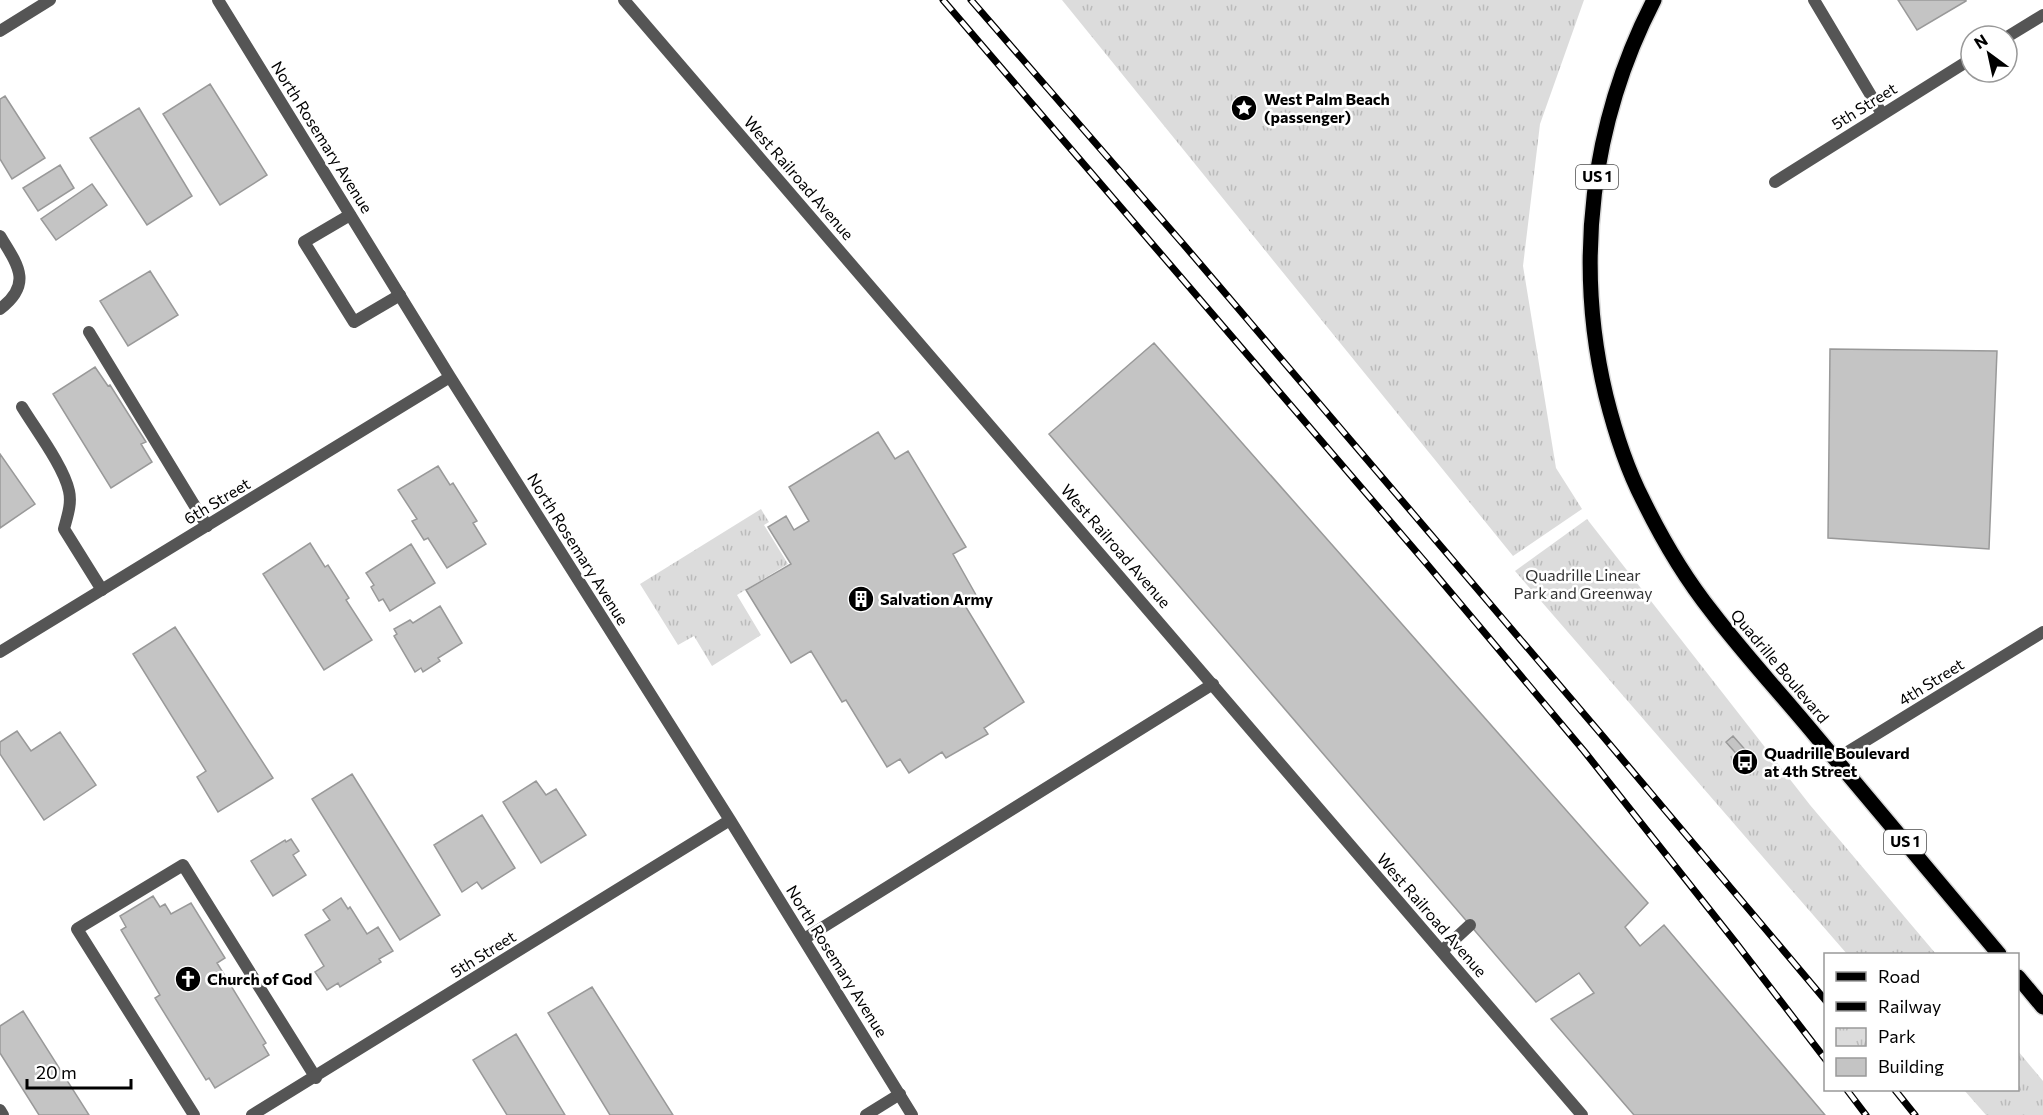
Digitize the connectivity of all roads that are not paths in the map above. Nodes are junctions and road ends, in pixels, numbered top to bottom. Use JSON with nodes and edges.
{"nodes":[{"id":1,"x":50,"y":0,"type":"edge"},
{"id":2,"x":218,"y":0,"type":"edge"},
{"id":3,"x":624,"y":0,"type":"edge"},
{"id":4,"x":1654,"y":0,"type":"edge"},
{"id":5,"x":1814,"y":0,"type":"edge"},
{"id":6,"x":2043,"y":15,"type":"edge"},
{"id":7,"x":0,"y":30,"type":"edge"},
{"id":8,"x":2019,"y":30,"type":"edge"},
{"id":9,"x":1959,"y":66,"type":"edge"},
{"id":10,"x":1882,"y":114,"type":"junction"},
{"id":11,"x":1775,"y":182,"type":"dead end"},
{"id":12,"x":350,"y":214,"type":"junction"},
{"id":13,"x":0,"y":236,"type":"edge"},
{"id":14,"x":400,"y":295,"type":"junction"},
{"id":15,"x":0,"y":309,"type":"edge"},
{"id":16,"x":89,"y":332,"type":"dead end"},
{"id":17,"x":450,"y":377,"type":"junction"},
{"id":18,"x":22,"y":408,"type":"dead end"},
{"id":19,"x":207,"y":526,"type":"junction"},
{"id":20,"x":102,"y":590,"type":"junction"},
{"id":21,"x":2043,"y":632,"type":"edge"},
{"id":22,"x":0,"y":652,"type":"edge"},
{"id":23,"x":1213,"y":684,"type":"junction"},
{"id":24,"x":1836,"y":759,"type":"junction"},
{"id":25,"x":730,"y":820,"type":"junction"},
{"id":26,"x":1470,"y":925,"type":"dead end"},
{"id":27,"x":804,"y":939,"type":"junction"},
{"id":28,"x":1442,"y":951,"type":"junction"},
{"id":29,"x":1998,"y":953,"type":"edge"},
{"id":30,"x":2019,"y":977,"type":"edge"},
{"id":31,"x":2043,"y":1007,"type":"edge"},
{"id":32,"x":316,"y":1078,"type":"junction"},
{"id":33,"x":900,"y":1094,"type":"junction"},
{"id":34,"x":0,"y":1110,"type":"edge"},
{"id":35,"x":3,"y":1115,"type":"edge"},
{"id":36,"x":194,"y":1115,"type":"edge"},
{"id":37,"x":252,"y":1115,"type":"edge"},
{"id":38,"x":866,"y":1115,"type":"edge"},
{"id":39,"x":912,"y":1115,"type":"edge"},
{"id":40,"x":1582,"y":1115,"type":"edge"}],
"edges":[{"from":1,"to":7,"type":"street"},
{"from":2,"to":12,"type":"street","name":"North Rosemary Avenue"},
{"from":3,"to":23,"type":"street","name":"West Railroad Avenue"},
{"from":4,"to":24,"type":"main road","name":"Quadrille Boulevard","number":"US 1"},
{"from":5,"to":10,"type":"street"},
{"from":6,"to":8,"type":"street"},
{"from":9,"to":10,"type":"street","name":"5th Street"},
{"from":10,"to":11,"type":"street","name":"5th Street"},
{"from":12,"to":14,"type":"street","name":"North Rosemary Avenue"},
{"from":12,"to":14,"type":"street"},
{"from":13,"to":15,"type":"street"},
{"from":14,"to":17,"type":"street","name":"North Rosemary Avenue"},
{"from":16,"to":19,"type":"street"},
{"from":17,"to":19,"type":"street","name":"6th Street"},
{"from":17,"to":25,"type":"street","name":"North Rosemary Avenue"},
{"from":18,"to":20,"type":"street"},
{"from":19,"to":20,"type":"street","name":"6th Street"},
{"from":20,"to":22,"type":"street","name":"6th Street"},
{"from":21,"to":24,"type":"street","name":"4th Street"},
{"from":23,"to":27,"type":"street"},
{"from":23,"to":28,"type":"street","name":"West Railroad Avenue"},
{"from":24,"to":29,"type":"main road","name":"Quadrille Boulevard","number":"US 1"},
{"from":25,"to":27,"type":"street","name":"North Rosemary Avenue"},
{"from":25,"to":32,"type":"street","name":"5th Street"},
{"from":26,"to":28,"type":"street"},
{"from":27,"to":33,"type":"street","name":"North Rosemary Avenue"},
{"from":28,"to":40,"type":"street","name":"West Railroad Avenue"},
{"from":30,"to":31,"type":"main road"},
{"from":32,"to":36,"type":"street"},
{"from":32,"to":37,"type":"street","name":"5th Street"},
{"from":33,"to":38,"type":"street"},
{"from":33,"to":39,"type":"street","name":"North Rosemary Avenue"},
{"from":34,"to":35,"type":"street"}]}
